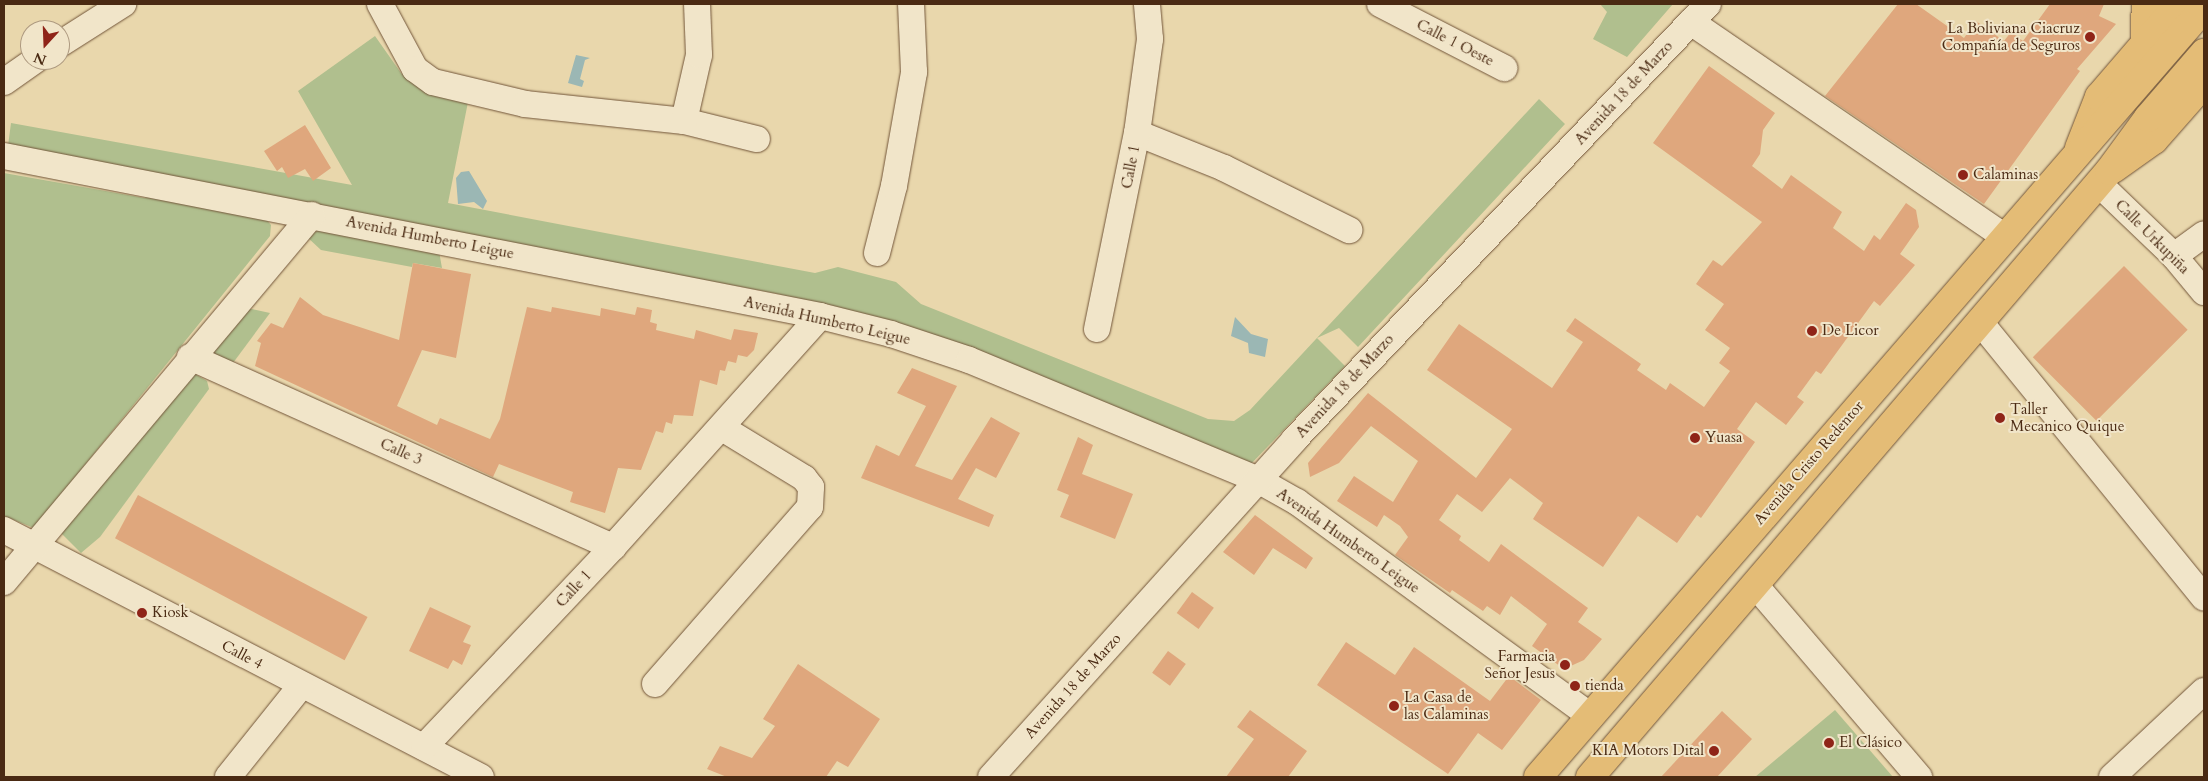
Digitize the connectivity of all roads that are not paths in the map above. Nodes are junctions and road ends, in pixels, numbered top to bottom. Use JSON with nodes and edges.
{"nodes":[{"id":1,"x":123,"y":4,"type":"edge"},
{"id":2,"x":380,"y":4,"type":"edge"},
{"id":3,"x":697,"y":4,"type":"edge"},
{"id":4,"x":911,"y":4,"type":"edge"},
{"id":5,"x":1147,"y":4,"type":"edge"},
{"id":6,"x":1380,"y":4,"type":"edge"},
{"id":7,"x":2146,"y":4,"type":"edge"},
{"id":8,"x":2178,"y":4,"type":"edge"},
{"id":9,"x":2204,"y":8,"type":"edge"},
{"id":10,"x":1700,"y":13,"type":"edge"},
{"id":11,"x":70,"y":38,"type":"edge"},
{"id":12,"x":2145,"y":43,"type":"junction"},
{"id":13,"x":2204,"y":53,"type":"edge"},
{"id":14,"x":1504,"y":68,"type":"dead end"},
{"id":15,"x":21,"y":70,"type":"edge"},
{"id":16,"x":4,"y":82,"type":"edge"},
{"id":17,"x":2204,"y":83,"type":"edge"},
{"id":18,"x":684,"y":121,"type":"junction"},
{"id":19,"x":1137,"y":133,"type":"junction"},
{"id":20,"x":757,"y":139,"type":"dead end"},
{"id":21,"x":2079,"y":148,"type":"junction"},
{"id":22,"x":4,"y":156,"type":"edge"},
{"id":23,"x":2104,"y":177,"type":"junction"},
{"id":24,"x":312,"y":215,"type":"junction"},
{"id":25,"x":1349,"y":230,"type":"dead end"},
{"id":26,"x":2204,"y":234,"type":"edge"},
{"id":27,"x":2004,"y":236,"type":"junction"},
{"id":28,"x":877,"y":253,"type":"dead end"},
{"id":29,"x":2174,"y":256,"type":"junction"},
{"id":30,"x":2204,"y":292,"type":"edge"},
{"id":31,"x":820,"y":316,"type":"junction"},
{"id":32,"x":1980,"y":322,"type":"junction"},
{"id":33,"x":1097,"y":329,"type":"dead end"},
{"id":34,"x":190,"y":357,"type":"junction"},
{"id":35,"x":722,"y":428,"type":"junction"},
{"id":36,"x":1258,"y":480,"type":"junction"},
{"id":37,"x":4,"y":530,"type":"edge"},
{"id":38,"x":35,"y":544,"type":"junction"},
{"id":39,"x":613,"y":547,"type":"junction"},
{"id":40,"x":4,"y":582,"type":"edge"},
{"id":41,"x":1756,"y":585,"type":"junction"},
{"id":42,"x":2204,"y":598,"type":"edge"},
{"id":43,"x":655,"y":684,"type":"dead end"},
{"id":44,"x":301,"y":686,"type":"junction"},
{"id":45,"x":2204,"y":691,"type":"edge"},
{"id":46,"x":1591,"y":716,"type":"junction"},
{"id":47,"x":424,"y":747,"type":"junction"},
{"id":48,"x":1003,"y":774,"type":"edge"},
{"id":49,"x":228,"y":777,"type":"edge"},
{"id":50,"x":481,"y":777,"type":"edge"},
{"id":51,"x":1538,"y":777,"type":"edge"},
{"id":52,"x":1590,"y":777,"type":"edge"},
{"id":53,"x":1919,"y":777,"type":"edge"},
{"id":54,"x":2112,"y":777,"type":"edge"}],
"edges":[{"from":1,"to":11,"type":"street"},
{"from":2,"to":18,"type":"street"},
{"from":3,"to":18,"type":"street"},
{"from":4,"to":28,"type":"street"},
{"from":5,"to":19,"type":"street","name":"Calle 1"},
{"from":6,"to":14,"type":"street","name":"Calle 1 Oeste"},
{"from":7,"to":12,"type":"main road"},
{"from":8,"to":12,"type":"main road","name":"Avenida Cristo Redentor"},
{"from":9,"to":21,"type":"main road","name":"Avenida Cristo Redentor"},
{"from":10,"to":27,"type":"street"},
{"from":10,"to":36,"type":"street","name":"Avenida 18 de Marzo"},
{"from":12,"to":21,"type":"main road","name":"Avenida Cristo Redentor"},
{"from":13,"to":23,"type":"main road"},
{"from":15,"to":16,"type":"street"},
{"from":17,"to":23,"type":"main road"},
{"from":18,"to":20,"type":"street"},
{"from":19,"to":25,"type":"street"},
{"from":19,"to":33,"type":"street","name":"Calle 1"},
{"from":21,"to":27,"type":"main road","name":"Avenida Cristo Redentor"},
{"from":22,"to":24,"type":"street","name":"Avenida Humberto Leigue"},
{"from":23,"to":29,"type":"street","name":"Calle Urkupiña"},
{"from":23,"to":32,"type":"main road"},
{"from":24,"to":31,"type":"street","name":"Avenida Humberto Leigue"},
{"from":24,"to":34,"type":"street"},
{"from":26,"to":29,"type":"street"},
{"from":27,"to":46,"type":"main road","name":"Avenida Cristo Redentor"},
{"from":29,"to":30,"type":"street","name":"Calle Urkupiña"},
{"from":31,"to":35,"type":"street","name":"Calle 1"},
{"from":31,"to":36,"type":"street","name":"Avenida Humberto Leigue"},
{"from":32,"to":41,"type":"main road"},
{"from":32,"to":42,"type":"street"},
{"from":34,"to":38,"type":"street"},
{"from":34,"to":39,"type":"street","name":"Calle 3"},
{"from":35,"to":39,"type":"street","name":"Calle 1"},
{"from":35,"to":43,"type":"street"},
{"from":36,"to":46,"type":"street","name":"Avenida Humberto Leigue"},
{"from":36,"to":48,"type":"street","name":"Avenida 18 de Marzo"},
{"from":37,"to":38,"type":"street","name":"Calle 4"},
{"from":38,"to":40,"type":"street"},
{"from":38,"to":44,"type":"street","name":"Calle 4"},
{"from":39,"to":47,"type":"street","name":"Calle 1"},
{"from":41,"to":52,"type":"main road"},
{"from":41,"to":53,"type":"street"},
{"from":44,"to":47,"type":"street","name":"Calle 4"},
{"from":44,"to":49,"type":"street"},
{"from":45,"to":54,"type":"street"},
{"from":46,"to":51,"type":"main road","name":"Avenida Cristo Redentor"},
{"from":47,"to":50,"type":"street","name":"Calle 4"}]}
